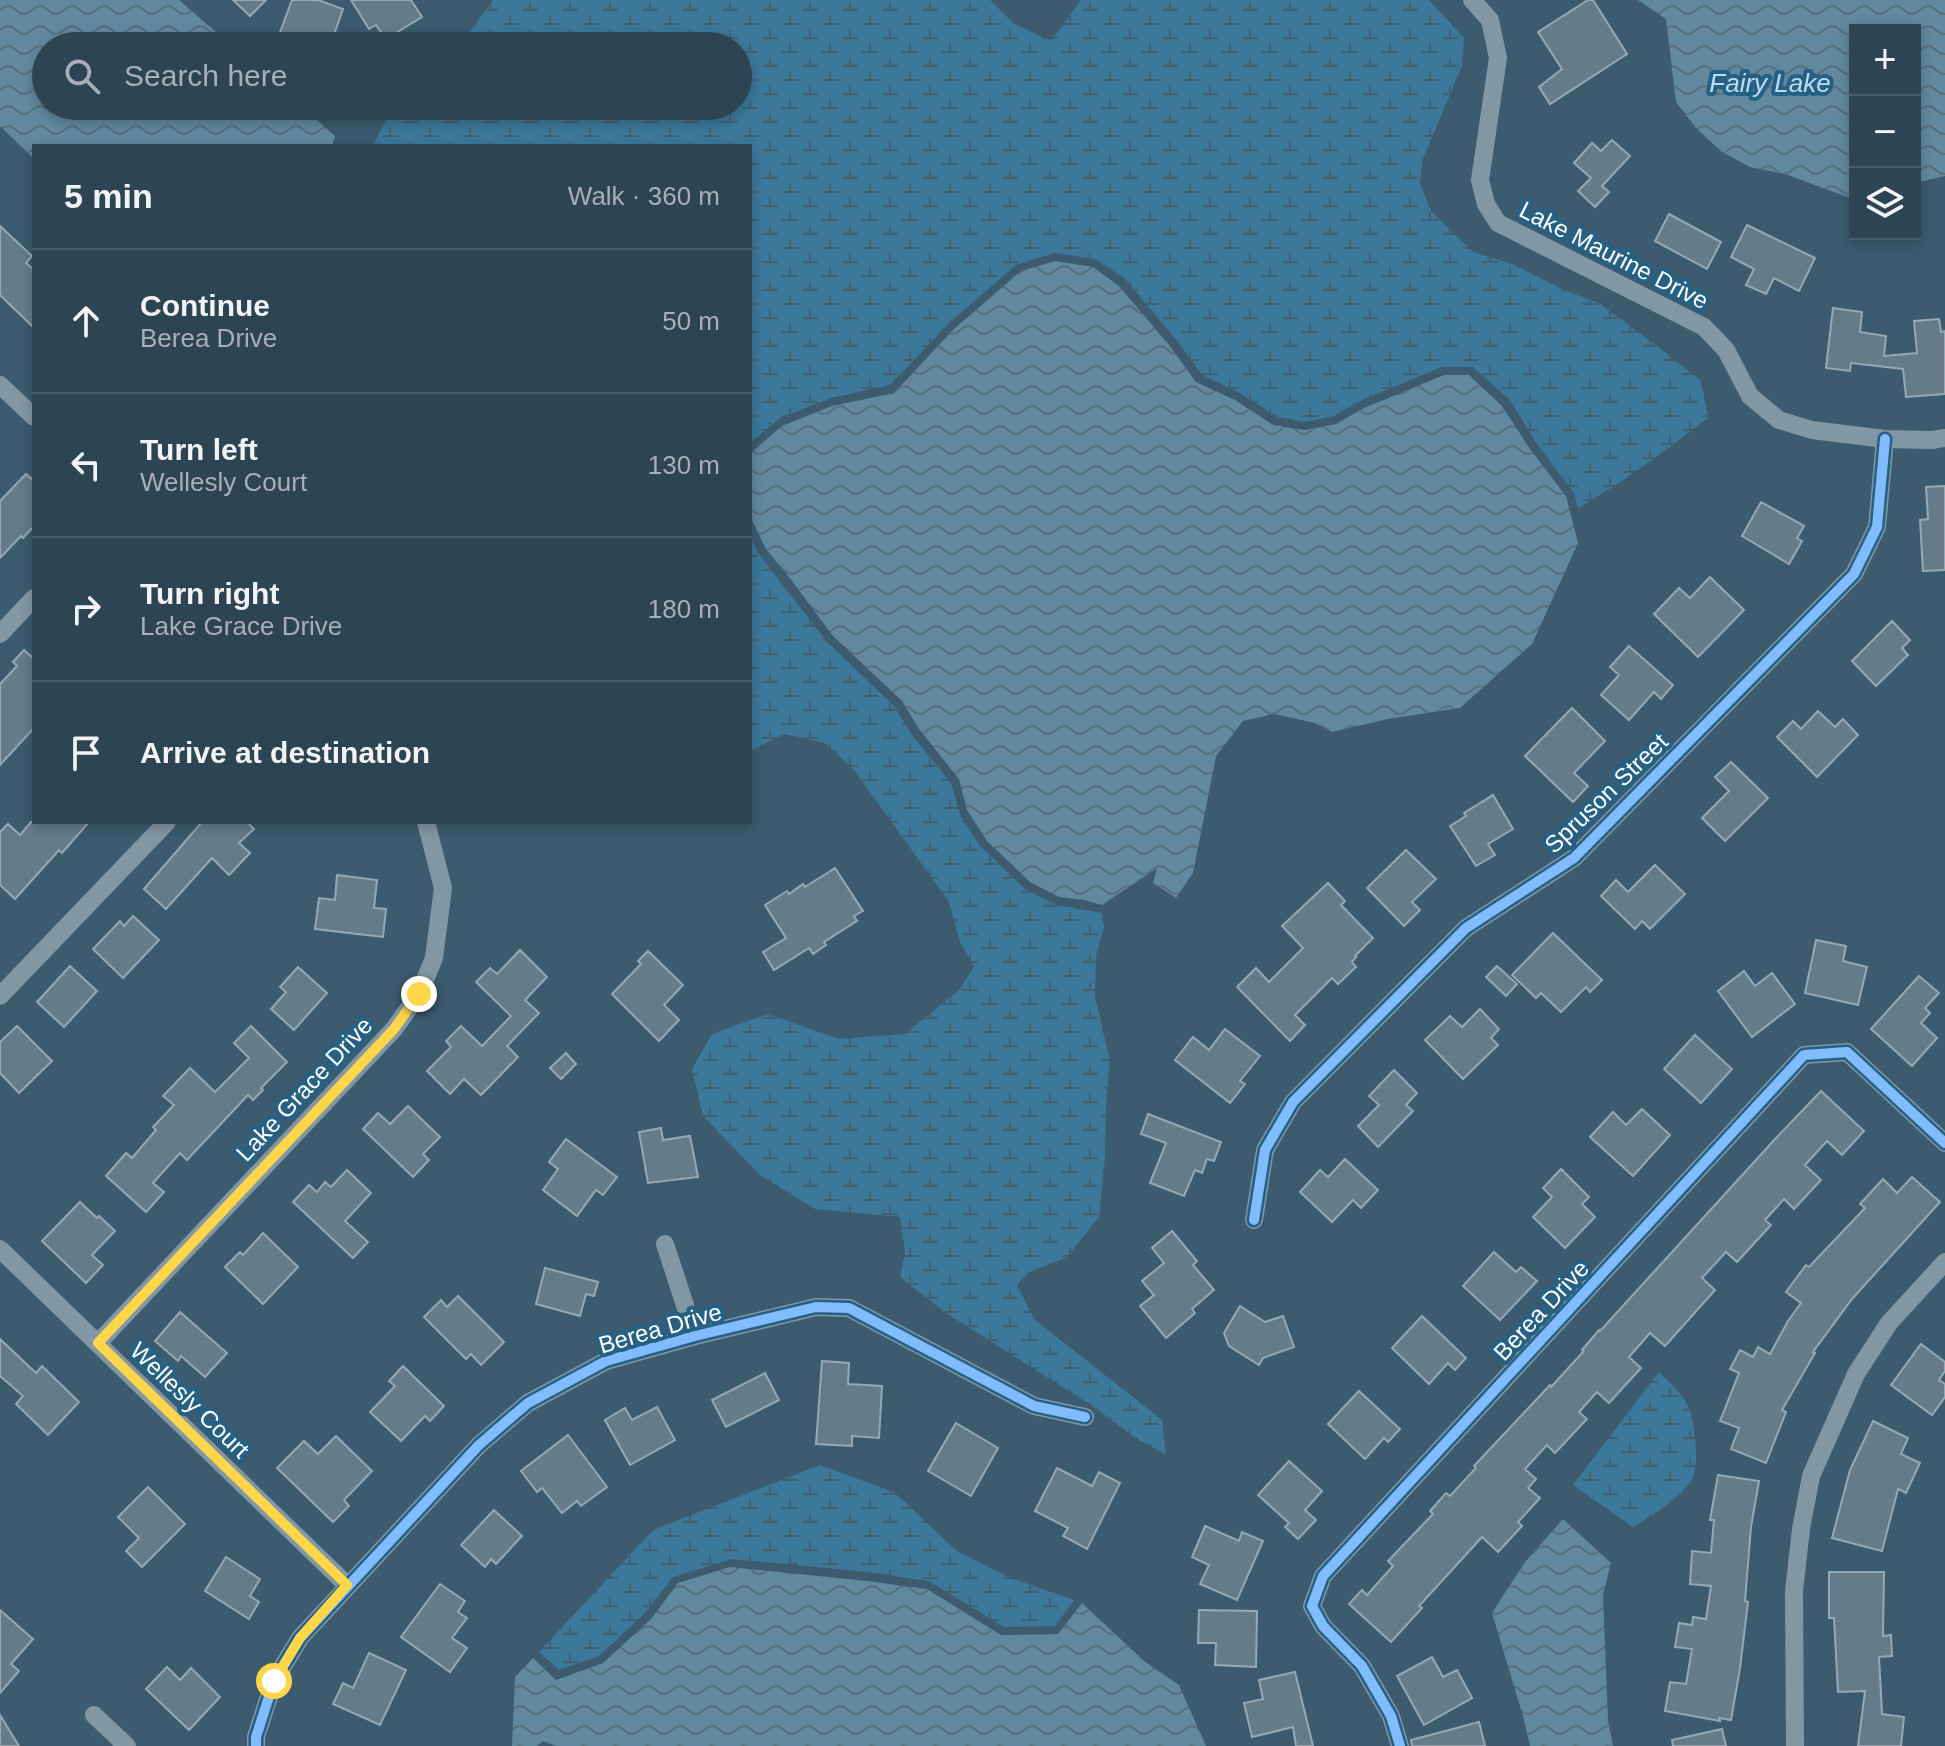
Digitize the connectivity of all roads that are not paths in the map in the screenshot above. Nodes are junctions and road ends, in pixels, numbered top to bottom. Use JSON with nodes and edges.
{"nodes":[{"id":1,"x":1472,"y":0,"type":"edge"},
{"id":2,"x":0,"y":385,"type":"edge"},
{"id":3,"x":32,"y":415,"type":"edge"},
{"id":4,"x":1945,"y":438,"type":"edge"},
{"id":5,"x":1885,"y":439,"type":"junction"},
{"id":6,"x":32,"y":600,"type":"edge"},
{"id":7,"x":0,"y":634,"type":"edge"},
{"id":8,"x":165,"y":824,"type":"edge"},
{"id":9,"x":427,"y":824,"type":"edge"},
{"id":10,"x":0,"y":996,"type":"edge"},
{"id":11,"x":1945,"y":1143,"type":"edge"},
{"id":12,"x":1254,"y":1220,"type":"dead end"},
{"id":13,"x":665,"y":1244,"type":"dead end"},
{"id":14,"x":0,"y":1249,"type":"edge"},
{"id":15,"x":1945,"y":1262,"type":"edge"},
{"id":16,"x":695,"y":1336,"type":"junction"},
{"id":17,"x":98,"y":1343,"type":"junction"},
{"id":18,"x":1085,"y":1417,"type":"dead end"},
{"id":19,"x":347,"y":1585,"type":"junction"},
{"id":20,"x":94,"y":1715,"type":"dead end"},
{"id":21,"x":127,"y":1746,"type":"edge"},
{"id":22,"x":256,"y":1746,"type":"edge"},
{"id":23,"x":1400,"y":1746,"type":"edge"},
{"id":24,"x":1795,"y":1746,"type":"edge"}],
"edges":[{"from":1,"to":5,"type":"street","name":"Lake Maurine Drive"},
{"from":2,"to":3,"type":"street"},
{"from":4,"to":5,"type":"street","name":"Lake Maurine Drive"},
{"from":5,"to":12,"type":"street","name":"Spruson Street"},
{"from":6,"to":7,"type":"street"},
{"from":8,"to":10,"type":"street"},
{"from":9,"to":17,"type":"street","name":"Lake Grace Drive"},
{"from":11,"to":23,"type":"street","name":"Berea Drive"},
{"from":13,"to":16,"type":"street"},
{"from":14,"to":17,"type":"street","name":"Wellesly Court"},
{"from":15,"to":24,"type":"street"},
{"from":16,"to":18,"type":"street","name":"Berea Drive"},
{"from":16,"to":19,"type":"street","name":"Berea Drive"},
{"from":17,"to":19,"type":"street","name":"Wellesly Court"},
{"from":19,"to":22,"type":"street","name":"Berea Drive"},
{"from":20,"to":21,"type":"street"}]}
